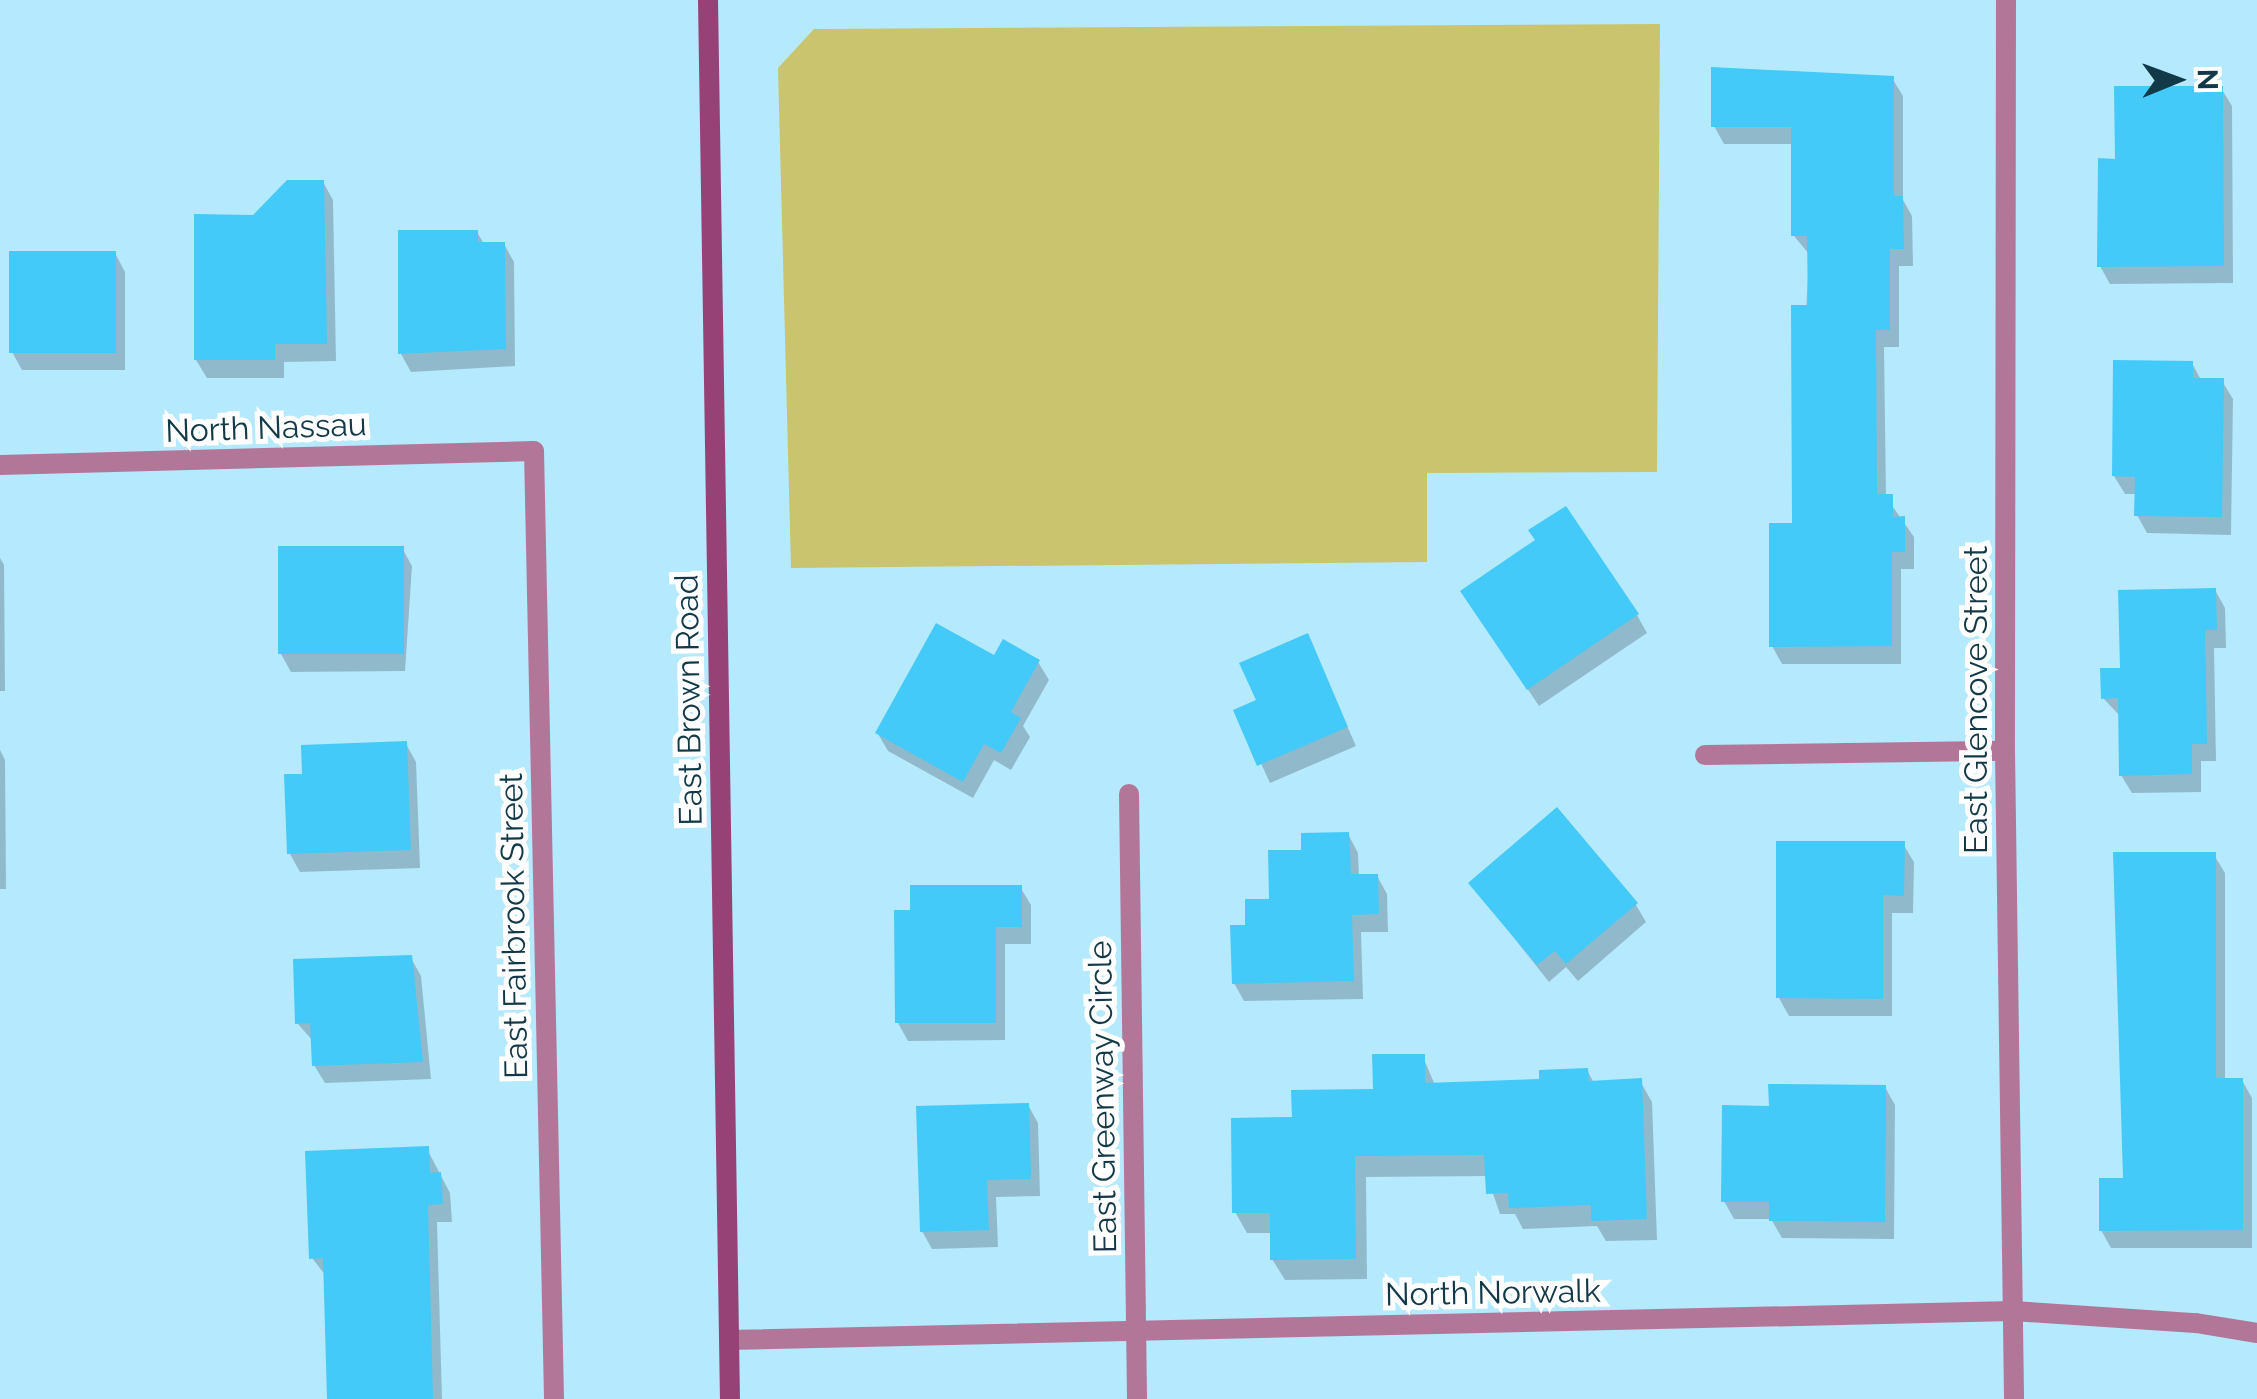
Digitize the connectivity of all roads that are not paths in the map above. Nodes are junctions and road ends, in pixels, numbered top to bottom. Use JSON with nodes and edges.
{"nodes":[{"id":1,"x":708,"y":0,"type":"edge"},
{"id":2,"x":2006,"y":0,"type":"edge"},
{"id":3,"x":534,"y":451,"type":"joint"},
{"id":4,"x":0,"y":466,"type":"edge"},
{"id":5,"x":2005,"y":751,"type":"junction"},
{"id":6,"x":1705,"y":755,"type":"dead end"},
{"id":7,"x":1129,"y":794,"type":"dead end"},
{"id":8,"x":2013,"y":1311,"type":"junction"},
{"id":9,"x":1136,"y":1332,"type":"junction"},
{"id":10,"x":2257,"y":1334,"type":"edge"},
{"id":11,"x":729,"y":1340,"type":"junction"},
{"id":12,"x":554,"y":1399,"type":"edge"},
{"id":13,"x":730,"y":1399,"type":"edge"},
{"id":14,"x":1138,"y":1399,"type":"edge"},
{"id":15,"x":2014,"y":1399,"type":"edge"}],
"edges":[{"from":1,"to":11,"type":"main road","name":"East Brown Road"},
{"from":2,"to":5,"type":"street","name":"East Glencove Street"},
{"from":3,"to":4,"type":"street","name":"North Nassau"},
{"from":3,"to":12,"type":"street","name":"East Fairbrook Street"},
{"from":5,"to":6,"type":"street"},
{"from":5,"to":8,"type":"street","name":"East Glencove Street"},
{"from":7,"to":9,"type":"street","name":"East Greenway Circle"},
{"from":8,"to":9,"type":"street","name":"North Norwalk"},
{"from":8,"to":10,"type":"street","name":"North Norwalk"},
{"from":8,"to":15,"type":"street","name":"East Glencove Street"},
{"from":9,"to":11,"type":"street","name":"North Norwalk"},
{"from":9,"to":14,"type":"street","name":"East Greenway Circle"},
{"from":11,"to":13,"type":"main road","name":"East Brown Road"}]}
